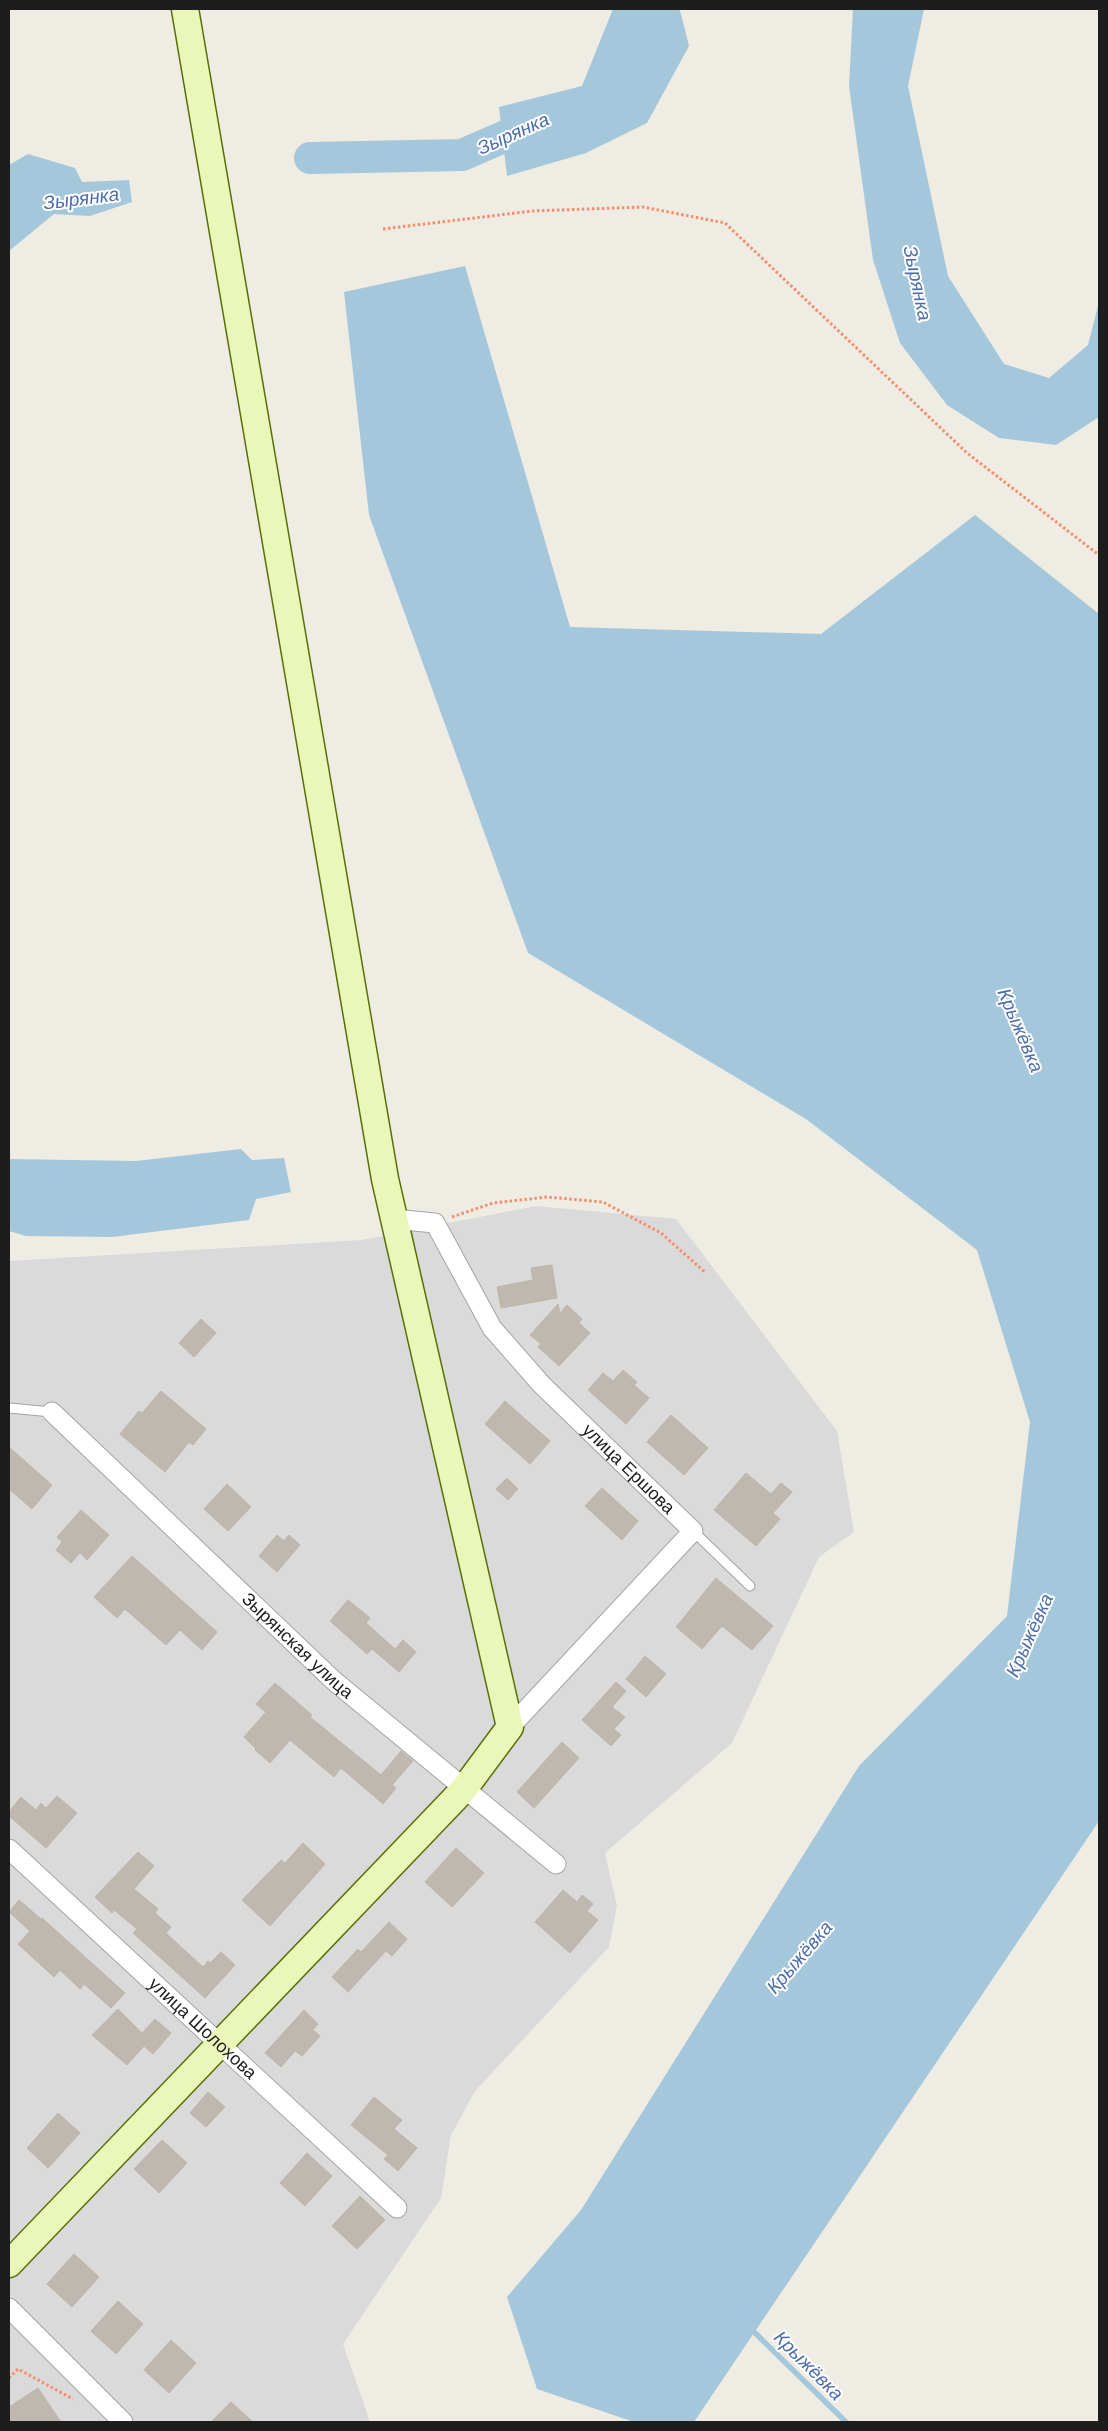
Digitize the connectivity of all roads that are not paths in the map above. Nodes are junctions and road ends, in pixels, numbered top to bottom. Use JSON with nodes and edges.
{"nodes":[{"id":1,"x":185,"y":9,"type":"edge"},
{"id":2,"x":393,"y":1219,"type":"junction"},
{"id":3,"x":9,"y":1408,"type":"edge"},
{"id":4,"x":52,"y":1412,"type":"joint"},
{"id":5,"x":693,"y":1531,"type":"junction"},
{"id":6,"x":750,"y":1586,"type":"dead end"},
{"id":7,"x":510,"y":1727,"type":"junction"},
{"id":8,"x":464,"y":1789,"type":"junction"},
{"id":9,"x":9,"y":1849,"type":"edge"},
{"id":10,"x":556,"y":1864,"type":"dead end"},
{"id":11,"x":220,"y":2044,"type":"junction"},
{"id":12,"x":397,"y":2208,"type":"dead end"},
{"id":13,"x":9,"y":2264,"type":"edge"},
{"id":14,"x":9,"y":2308,"type":"edge"},
{"id":15,"x":123,"y":2422,"type":"edge"}],
"edges":[{"from":1,"to":2,"type":"main road"},
{"from":2,"to":5,"type":"street","name":"улица Ершова"},
{"from":2,"to":7,"type":"main road"},
{"from":3,"to":4,"type":"lane"},
{"from":4,"to":8,"type":"street","name":"Зырянская улица"},
{"from":5,"to":6,"type":"lane"},
{"from":5,"to":7,"type":"street"},
{"from":7,"to":8,"type":"main road"},
{"from":8,"to":10,"type":"street","name":"Зырянская улица"},
{"from":8,"to":11,"type":"main road"},
{"from":9,"to":11,"type":"street","name":"улица Шолохова"},
{"from":11,"to":12,"type":"street","name":"улица Шолохова"},
{"from":11,"to":13,"type":"main road"},
{"from":14,"to":15,"type":"street"}]}
